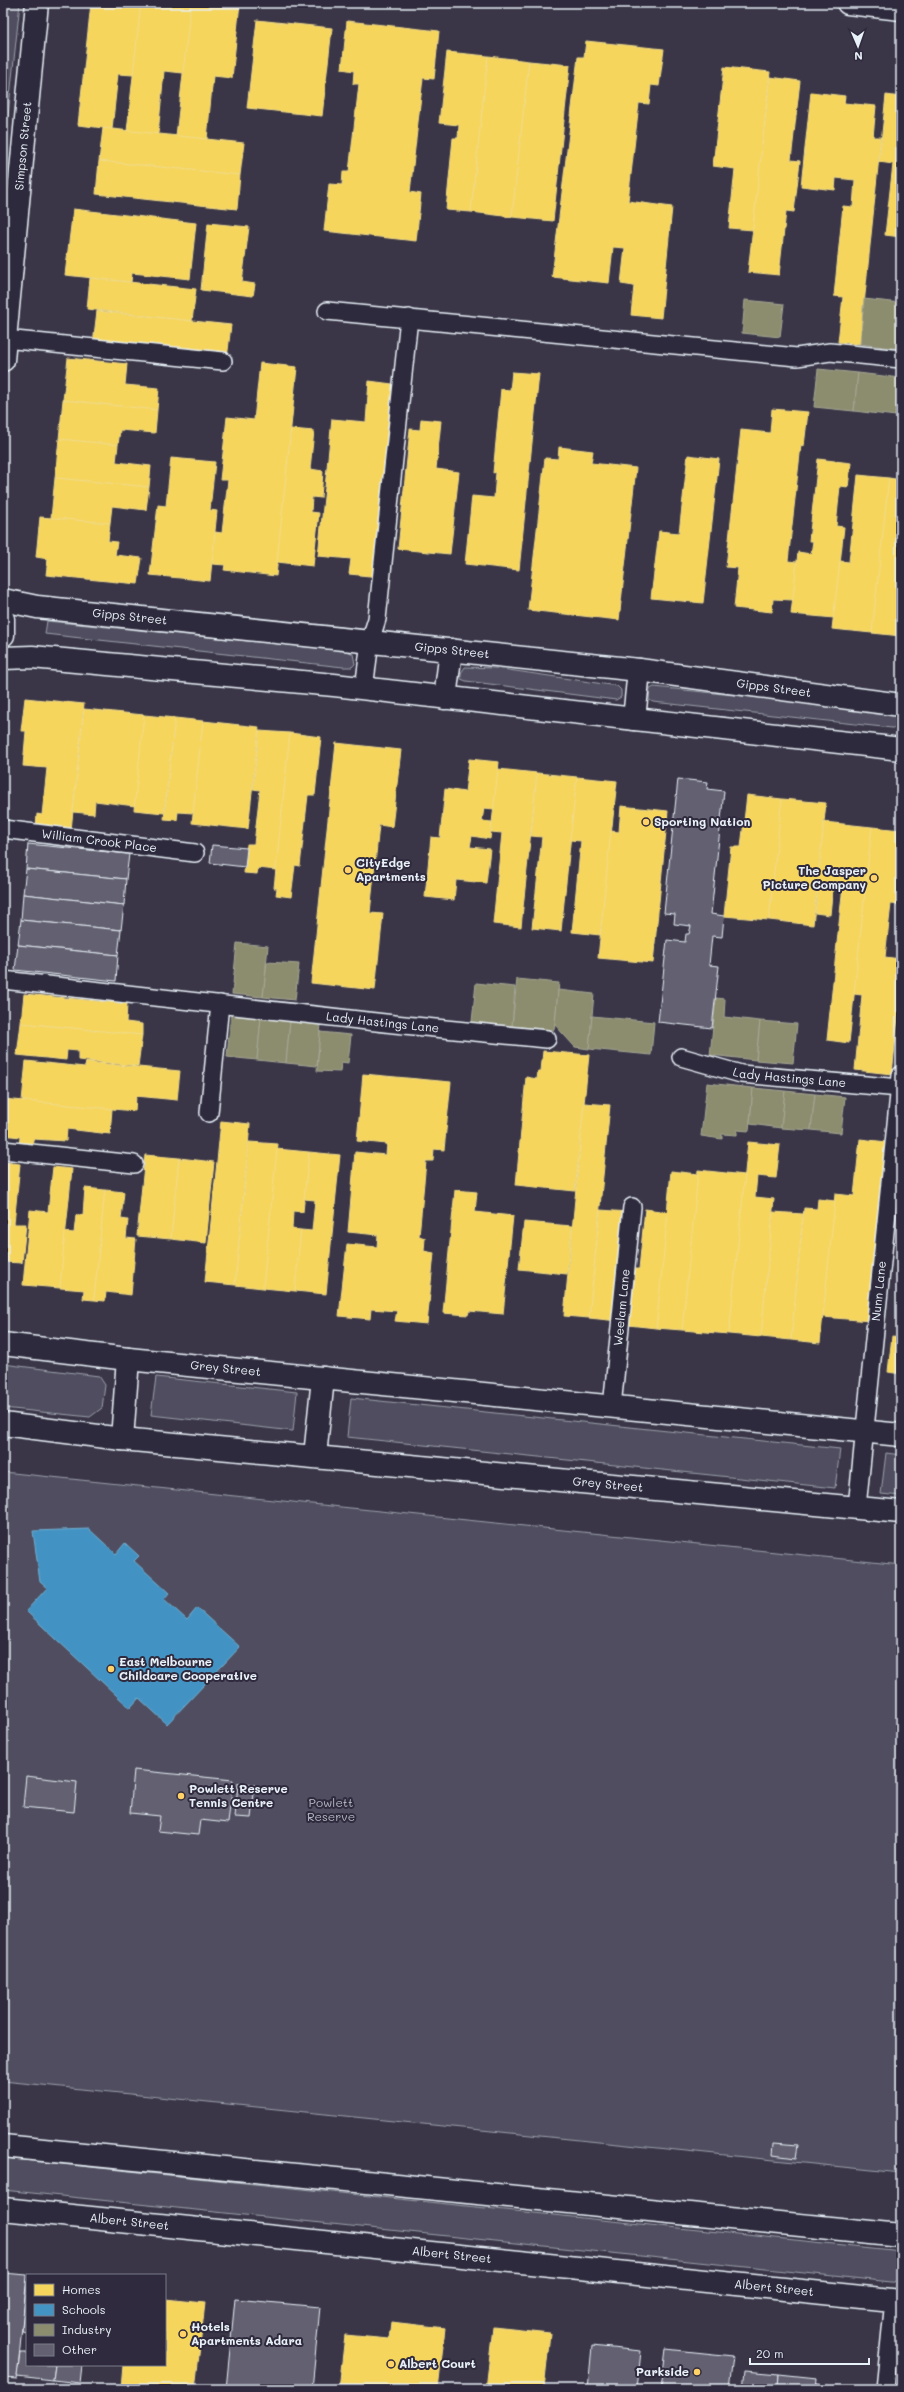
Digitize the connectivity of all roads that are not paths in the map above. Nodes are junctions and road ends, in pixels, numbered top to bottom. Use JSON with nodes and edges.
{"nodes":[{"id":1,"x":37,"y":3,"type":"edge"},
{"id":2,"x":848,"y":3,"type":"edge"},
{"id":3,"x":901,"y":9,"type":"edge"},
{"id":4,"x":327,"y":311,"type":"dead end"},
{"id":5,"x":409,"y":318,"type":"junction"},
{"id":6,"x":5,"y":339,"type":"junction"},
{"id":7,"x":901,"y":359,"type":"edge"},
{"id":8,"x":3,"y":360,"type":"edge"},
{"id":9,"x":223,"y":361,"type":"dead end"},
{"id":10,"x":3,"y":600,"type":"edge"},
{"id":11,"x":3,"y":618,"type":"edge"},
{"id":12,"x":3,"y":635,"type":"edge"},
{"id":13,"x":370,"y":641,"type":"junction"},
{"id":14,"x":451,"y":650,"type":"junction"},
{"id":15,"x":3,"y":658,"type":"edge"},
{"id":16,"x":639,"y":670,"type":"junction"},
{"id":17,"x":364,"y":689,"type":"junction"},
{"id":18,"x":445,"y":698,"type":"junction"},
{"id":19,"x":901,"y":705,"type":"edge"},
{"id":20,"x":634,"y":719,"type":"junction"},
{"id":21,"x":901,"y":749,"type":"edge"},
{"id":22,"x":3,"y":829,"type":"edge"},
{"id":23,"x":195,"y":853,"type":"dead end"},
{"id":24,"x":3,"y":980,"type":"edge"},
{"id":25,"x":220,"y":1004,"type":"junction"},
{"id":26,"x":547,"y":1039,"type":"dead end"},
{"id":27,"x":681,"y":1057,"type":"dead end"},
{"id":28,"x":900,"y":1081,"type":"edge"},
{"id":29,"x":209,"y":1113,"type":"dead end"},
{"id":30,"x":3,"y":1150,"type":"edge"},
{"id":31,"x":134,"y":1164,"type":"dead end"},
{"id":32,"x":632,"y":1207,"type":"dead end"},
{"id":33,"x":3,"y":1344,"type":"edge"},
{"id":34,"x":128,"y":1359,"type":"junction"},
{"id":35,"x":323,"y":1378,"type":"junction"},
{"id":36,"x":612,"y":1407,"type":"junction"},
{"id":37,"x":3,"y":1424,"type":"edge"},
{"id":38,"x":865,"y":1432,"type":"junction"},
{"id":39,"x":901,"y":1435,"type":"edge"},
{"id":40,"x":122,"y":1439,"type":"junction"},
{"id":41,"x":315,"y":1456,"type":"junction"},
{"id":42,"x":857,"y":1507,"type":"junction"},
{"id":43,"x":901,"y":1512,"type":"edge"},
{"id":44,"x":3,"y":2146,"type":"edge"},
{"id":45,"x":3,"y":2209,"type":"edge"},
{"id":46,"x":901,"y":2235,"type":"edge"},
{"id":47,"x":897,"y":2301,"type":"edge"},
{"id":48,"x":885,"y":2389,"type":"edge"}],
"edges":[{"from":1,"to":6,"type":"street","name":"Simpson Street"},
{"from":2,"to":3,"type":"street"},
{"from":4,"to":5,"type":"lane"},
{"from":5,"to":7,"type":"lane"},
{"from":5,"to":13,"type":"lane"},
{"from":6,"to":8,"type":"street","name":"Simpson Street"},
{"from":6,"to":9,"type":"lane"},
{"from":10,"to":13,"type":"street","name":"Gipps Street"},
{"from":11,"to":12,"type":"street"},
{"from":13,"to":14,"type":"street","name":"Gipps Street"},
{"from":13,"to":17,"type":"lane"},
{"from":14,"to":16,"type":"street","name":"Gipps Street"},
{"from":14,"to":18,"type":"street"},
{"from":15,"to":17,"type":"street"},
{"from":16,"to":19,"type":"street","name":"Gipps Street"},
{"from":16,"to":20,"type":"street"},
{"from":17,"to":18,"type":"street"},
{"from":18,"to":20,"type":"street"},
{"from":20,"to":21,"type":"street"},
{"from":22,"to":23,"type":"lane","name":"William Crook Place"},
{"from":24,"to":25,"type":"lane","name":"Lady Hastings Lane"},
{"from":25,"to":26,"type":"lane","name":"Lady Hastings Lane"},
{"from":25,"to":29,"type":"lane"},
{"from":27,"to":28,"type":"lane","name":"Lady Hastings Lane"},
{"from":28,"to":38,"type":"lane","name":"Nunn Lane"},
{"from":30,"to":31,"type":"lane"},
{"from":32,"to":36,"type":"lane","name":"Weelam Lane"},
{"from":33,"to":34,"type":"street","name":"Grey Street"},
{"from":34,"to":35,"type":"street","name":"Grey Street"},
{"from":34,"to":40,"type":"street"},
{"from":35,"to":36,"type":"street","name":"Grey Street"},
{"from":35,"to":41,"type":"street"},
{"from":36,"to":38,"type":"street","name":"Grey Street"},
{"from":37,"to":40,"type":"street","name":"Grey Street"},
{"from":38,"to":39,"type":"street","name":"Grey Street"},
{"from":38,"to":42,"type":"lane","name":"Nunn Lane"},
{"from":40,"to":41,"type":"street","name":"Grey Street"},
{"from":41,"to":42,"type":"street","name":"Grey Street"},
{"from":42,"to":43,"type":"street","name":"Grey Street"},
{"from":44,"to":46,"type":"street"},
{"from":45,"to":47,"type":"street","name":"Albert Street"},
{"from":47,"to":48,"type":"lane"}]}
